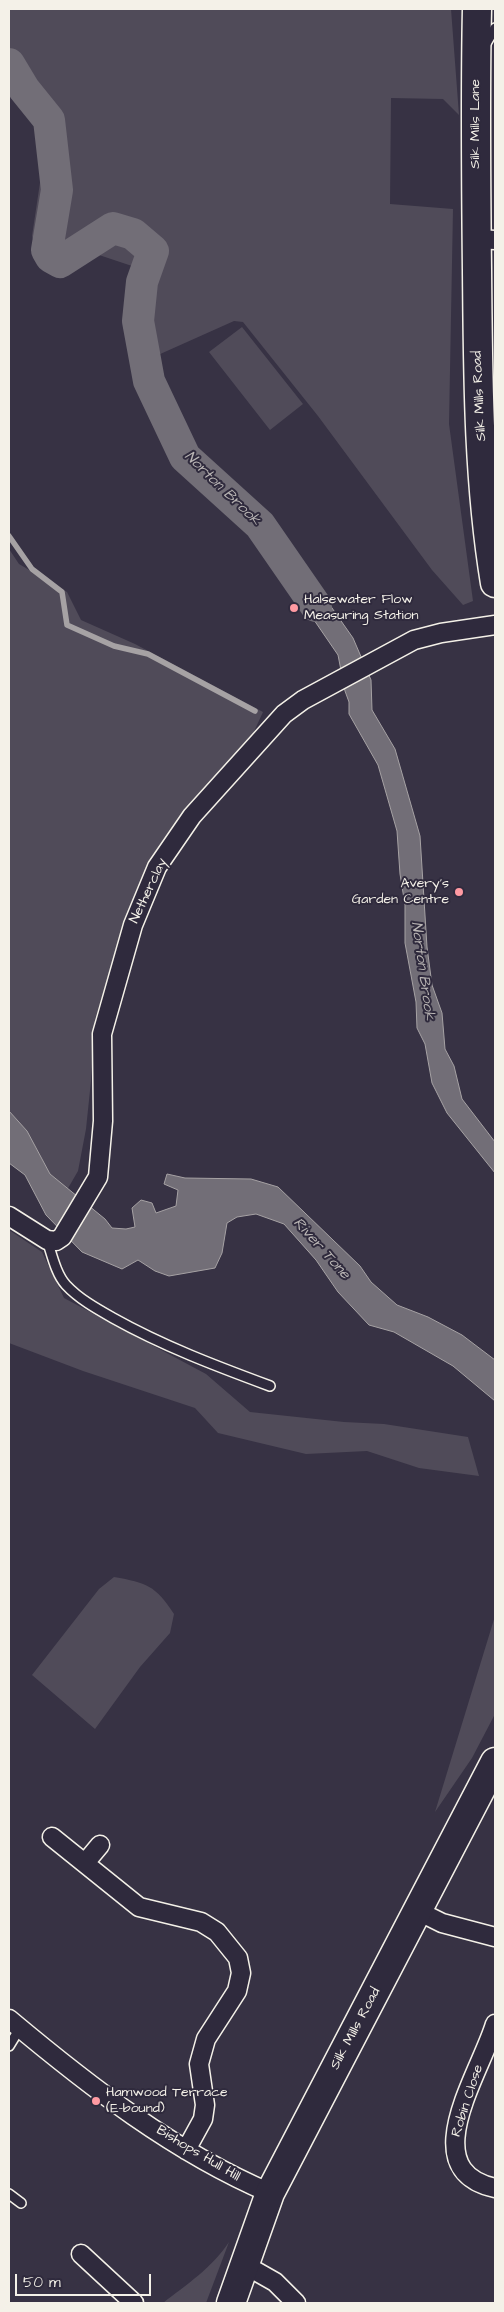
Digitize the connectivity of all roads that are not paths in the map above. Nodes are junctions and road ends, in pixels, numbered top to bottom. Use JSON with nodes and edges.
{"nodes":[{"id":1,"x":477,"y":9,"type":"edge"},
{"id":2,"x":495,"y":28,"type":"edge"},
{"id":3,"x":475,"y":80,"type":"junction"},
{"id":4,"x":486,"y":240,"type":"edge"},
{"id":5,"x":495,"y":582,"type":"edge"},
{"id":6,"x":495,"y":625,"type":"edge"},
{"id":7,"x":9,"y":1216,"type":"edge"},
{"id":8,"x":54,"y":1238,"type":"junction"},
{"id":9,"x":270,"y":1386,"type":"dead end"},
{"id":10,"x":495,"y":1762,"type":"edge"},
{"id":11,"x":52,"y":1837,"type":"dead end"},
{"id":12,"x":100,"y":1845,"type":"dead end"},
{"id":13,"x":85,"y":1863,"type":"junction"},
{"id":14,"x":418,"y":1911,"type":"junction"},
{"id":15,"x":495,"y":1937,"type":"edge"},
{"id":16,"x":14,"y":2024,"type":"edge"},
{"id":17,"x":495,"y":2024,"type":"edge"},
{"id":18,"x":9,"y":2046,"type":"edge"},
{"id":19,"x":186,"y":2150,"type":"junction"},
{"id":20,"x":495,"y":2188,"type":"edge"},
{"id":21,"x":270,"y":2193,"type":"junction"},
{"id":22,"x":9,"y":2194,"type":"edge"},
{"id":23,"x":21,"y":2203,"type":"dead end"},
{"id":24,"x":81,"y":2254,"type":"dead end"},
{"id":25,"x":245,"y":2265,"type":"junction"},
{"id":26,"x":134,"y":2303,"type":"edge"},
{"id":27,"x":232,"y":2303,"type":"edge"},
{"id":28,"x":296,"y":2303,"type":"edge"}],
"edges":[{"from":1,"to":3,"type":"main road","name":"Silk Mills Lane"},
{"from":2,"to":3,"type":"lane"},
{"from":3,"to":4,"type":"main road","name":"Silk Mills Lane"},
{"from":4,"to":5,"type":"main road","name":"Silk Mills Road"},
{"from":6,"to":8,"type":"street","name":"Netherclay"},
{"from":7,"to":8,"type":"street"},
{"from":8,"to":9,"type":"lane"},
{"from":10,"to":14,"type":"main road","name":"Silk Mills Road"},
{"from":11,"to":13,"type":"street"},
{"from":12,"to":13,"type":"street"},
{"from":13,"to":19,"type":"street"},
{"from":14,"to":15,"type":"street"},
{"from":14,"to":21,"type":"main road","name":"Silk Mills Road"},
{"from":16,"to":18,"type":"lane"},
{"from":16,"to":19,"type":"street","name":"Bishops Hull Hill"},
{"from":17,"to":20,"type":"street","name":"Robin Close"},
{"from":19,"to":21,"type":"street","name":"Bishops Hull Hill"},
{"from":21,"to":25,"type":"main road","name":"Silk Mills Road"},
{"from":22,"to":23,"type":"lane"},
{"from":24,"to":26,"type":"street"},
{"from":25,"to":27,"type":"main road","name":"Silk Mills Road"},
{"from":25,"to":28,"type":"street"}]}
